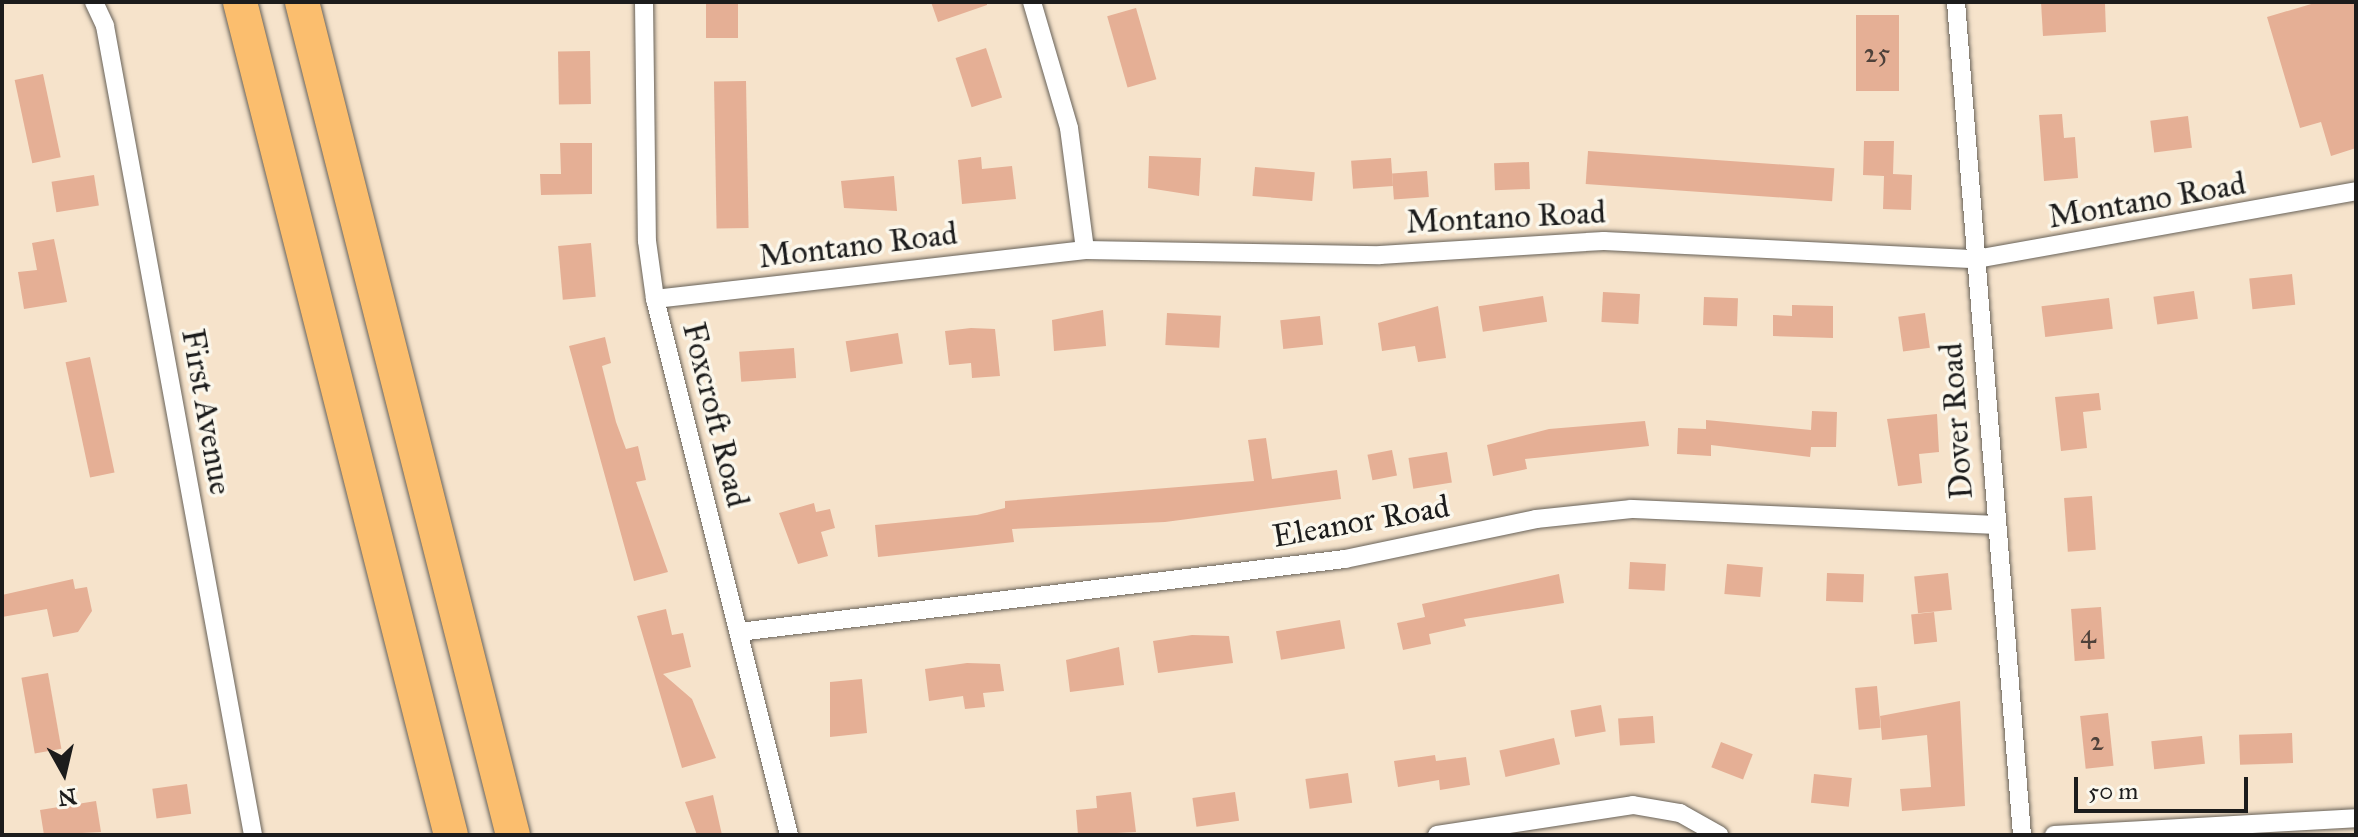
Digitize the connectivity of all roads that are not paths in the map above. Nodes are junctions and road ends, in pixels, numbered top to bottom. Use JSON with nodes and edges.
{"nodes":[{"id":1,"x":94,"y":2,"type":"edge"},
{"id":2,"x":240,"y":2,"type":"edge"},
{"id":3,"x":302,"y":2,"type":"edge"},
{"id":4,"x":644,"y":2,"type":"edge"},
{"id":5,"x":1032,"y":2,"type":"edge"},
{"id":6,"x":1956,"y":2,"type":"edge"},
{"id":7,"x":2356,"y":191,"type":"edge"},
{"id":8,"x":1085,"y":250,"type":"junction"},
{"id":9,"x":1976,"y":259,"type":"junction"},
{"id":10,"x":655,"y":299,"type":"junction"},
{"id":11,"x":1994,"y":525,"type":"junction"},
{"id":12,"x":739,"y":632,"type":"junction"},
{"id":13,"x":2356,"y":818,"type":"edge"},
{"id":14,"x":253,"y":835,"type":"edge"},
{"id":15,"x":451,"y":835,"type":"edge"},
{"id":16,"x":513,"y":835,"type":"edge"},
{"id":17,"x":789,"y":835,"type":"edge"},
{"id":18,"x":1437,"y":835,"type":"edge"},
{"id":19,"x":1719,"y":835,"type":"edge"},
{"id":20,"x":2022,"y":835,"type":"edge"},
{"id":21,"x":2054,"y":835,"type":"edge"}],
"edges":[{"from":1,"to":14,"type":"street","name":"First Avenue"},
{"from":2,"to":15,"type":"highway"},
{"from":3,"to":16,"type":"highway"},
{"from":4,"to":10,"type":"street","name":"Foxcroft Road"},
{"from":5,"to":8,"type":"street"},
{"from":6,"to":9,"type":"street","name":"Dover Road"},
{"from":7,"to":9,"type":"street","name":"Montano Road"},
{"from":8,"to":9,"type":"street","name":"Montano Road"},
{"from":8,"to":10,"type":"street","name":"Montano Road"},
{"from":9,"to":11,"type":"street","name":"Dover Road"},
{"from":10,"to":12,"type":"street","name":"Foxcroft Road"},
{"from":11,"to":12,"type":"street","name":"Eleanor Road"},
{"from":11,"to":20,"type":"street","name":"Dover Road"},
{"from":12,"to":17,"type":"street","name":"Foxcroft Road"},
{"from":13,"to":21,"type":"street"},
{"from":18,"to":19,"type":"street"}]}
